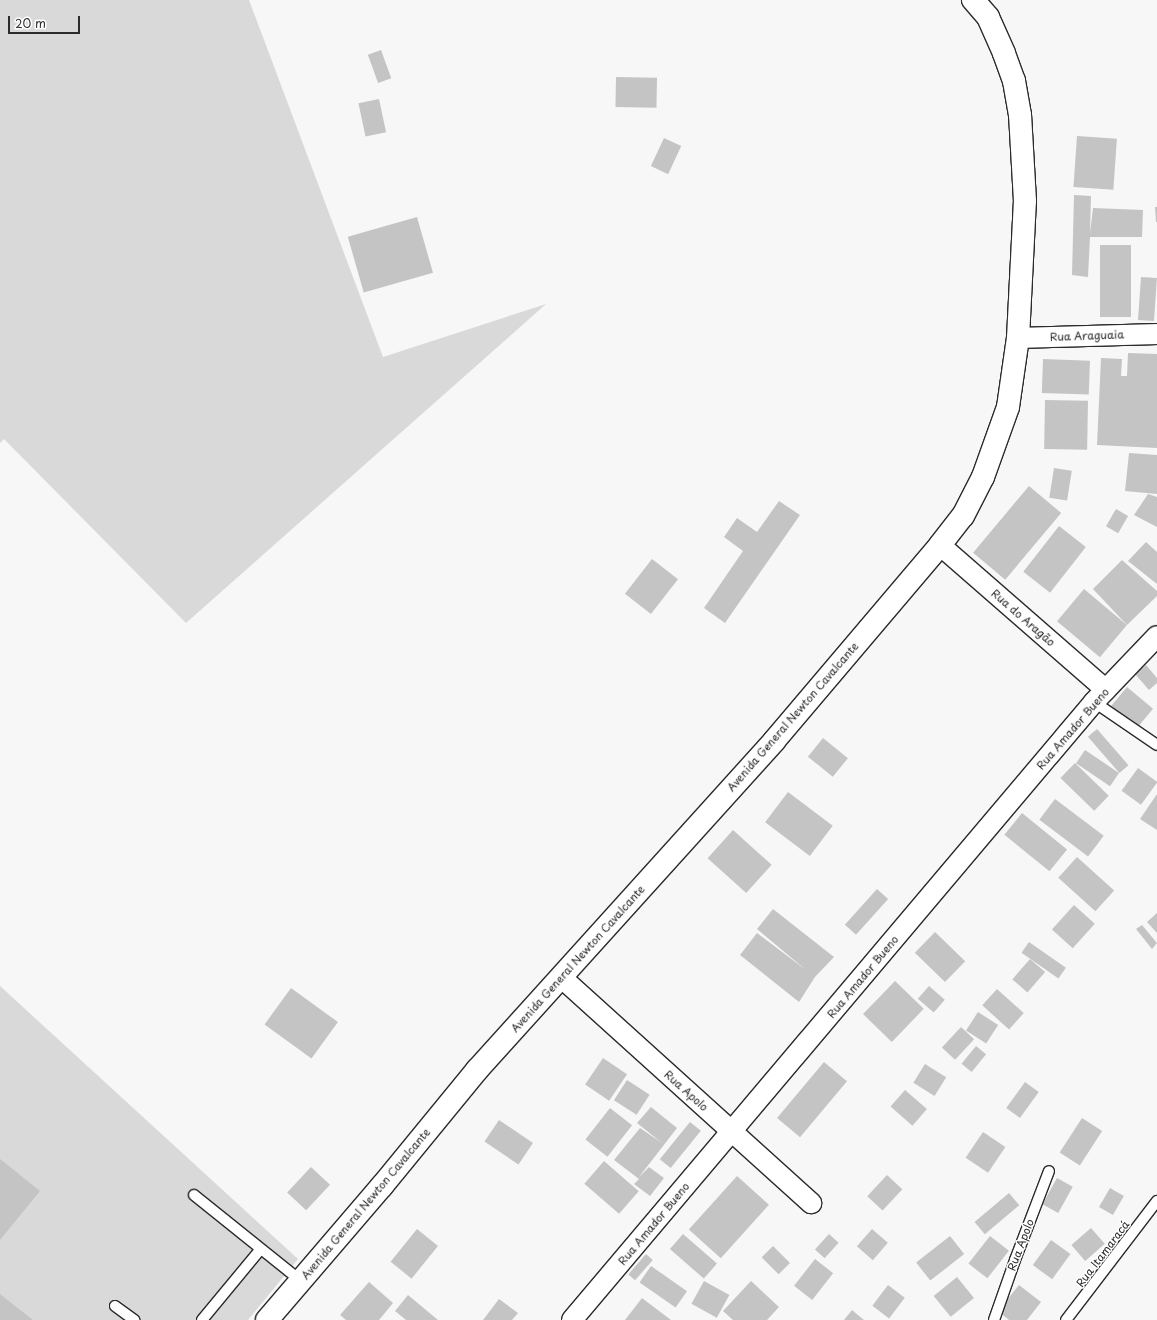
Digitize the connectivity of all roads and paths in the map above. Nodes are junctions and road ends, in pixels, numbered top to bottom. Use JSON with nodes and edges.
{"nodes":[{"id":1,"x":974,"y":0,"type":"edge"},
{"id":2,"x":1157,"y":334,"type":"edge"},
{"id":3,"x":1018,"y":338,"type":"junction"},
{"id":4,"x":940,"y":545,"type":"junction"},
{"id":5,"x":1157,"y":636,"type":"edge"},
{"id":6,"x":1100,"y":696,"type":"junction"},
{"id":7,"x":1157,"y":744,"type":"edge"},
{"id":8,"x":562,"y":978,"type":"junction"},
{"id":9,"x":731,"y":1132,"type":"junction"},
{"id":10,"x":1049,"y":1171,"type":"dead end"},
{"id":11,"x":194,"y":1195,"type":"dead end"},
{"id":12,"x":1157,"y":1201,"type":"edge"},
{"id":13,"x":811,"y":1203,"type":"dead end"},
{"id":14,"x":260,"y":1250,"type":"junction"},
{"id":15,"x":301,"y":1281,"type":"junction"},
{"id":16,"x":115,"y":1306,"type":"dead end"},
{"id":17,"x":134,"y":1320,"type":"edge"},
{"id":18,"x":202,"y":1320,"type":"edge"},
{"id":19,"x":267,"y":1320,"type":"edge"},
{"id":20,"x":572,"y":1320,"type":"edge"},
{"id":21,"x":994,"y":1320,"type":"edge"},
{"id":22,"x":1066,"y":1320,"type":"edge"}],
"edges":[{"from":1,"to":3,"type":"main road","name":"Avenida General Newton Cavalcante"},
{"from":2,"to":3,"type":"street","name":"Rua Araguaia"},
{"from":3,"to":4,"type":"main road","name":"Avenida General Newton Cavalcante"},
{"from":4,"to":6,"type":"street","name":"Rua do Aragão"},
{"from":4,"to":8,"type":"main road","name":"Avenida General Newton Cavalcante"},
{"from":5,"to":6,"type":"street","name":"Rua Amador Bueno"},
{"from":6,"to":7,"type":"lane"},
{"from":6,"to":9,"type":"street","name":"Rua Amador Bueno"},
{"from":8,"to":9,"type":"street","name":"Rua Apolo"},
{"from":8,"to":15,"type":"main road","name":"Avenida General Newton Cavalcante"},
{"from":9,"to":13,"type":"street","name":"Rua Apolo"},
{"from":9,"to":20,"type":"street","name":"Rua Amador Bueno"},
{"from":10,"to":21,"type":"lane","name":"Rua Apolo"},
{"from":11,"to":14,"type":"lane"},
{"from":12,"to":22,"type":"lane","name":"Rua Itamaracá"},
{"from":14,"to":15,"type":"lane"},
{"from":14,"to":18,"type":"lane"},
{"from":15,"to":19,"type":"main road","name":"Avenida General Newton Cavalcante"},
{"from":16,"to":17,"type":"lane"}]}
